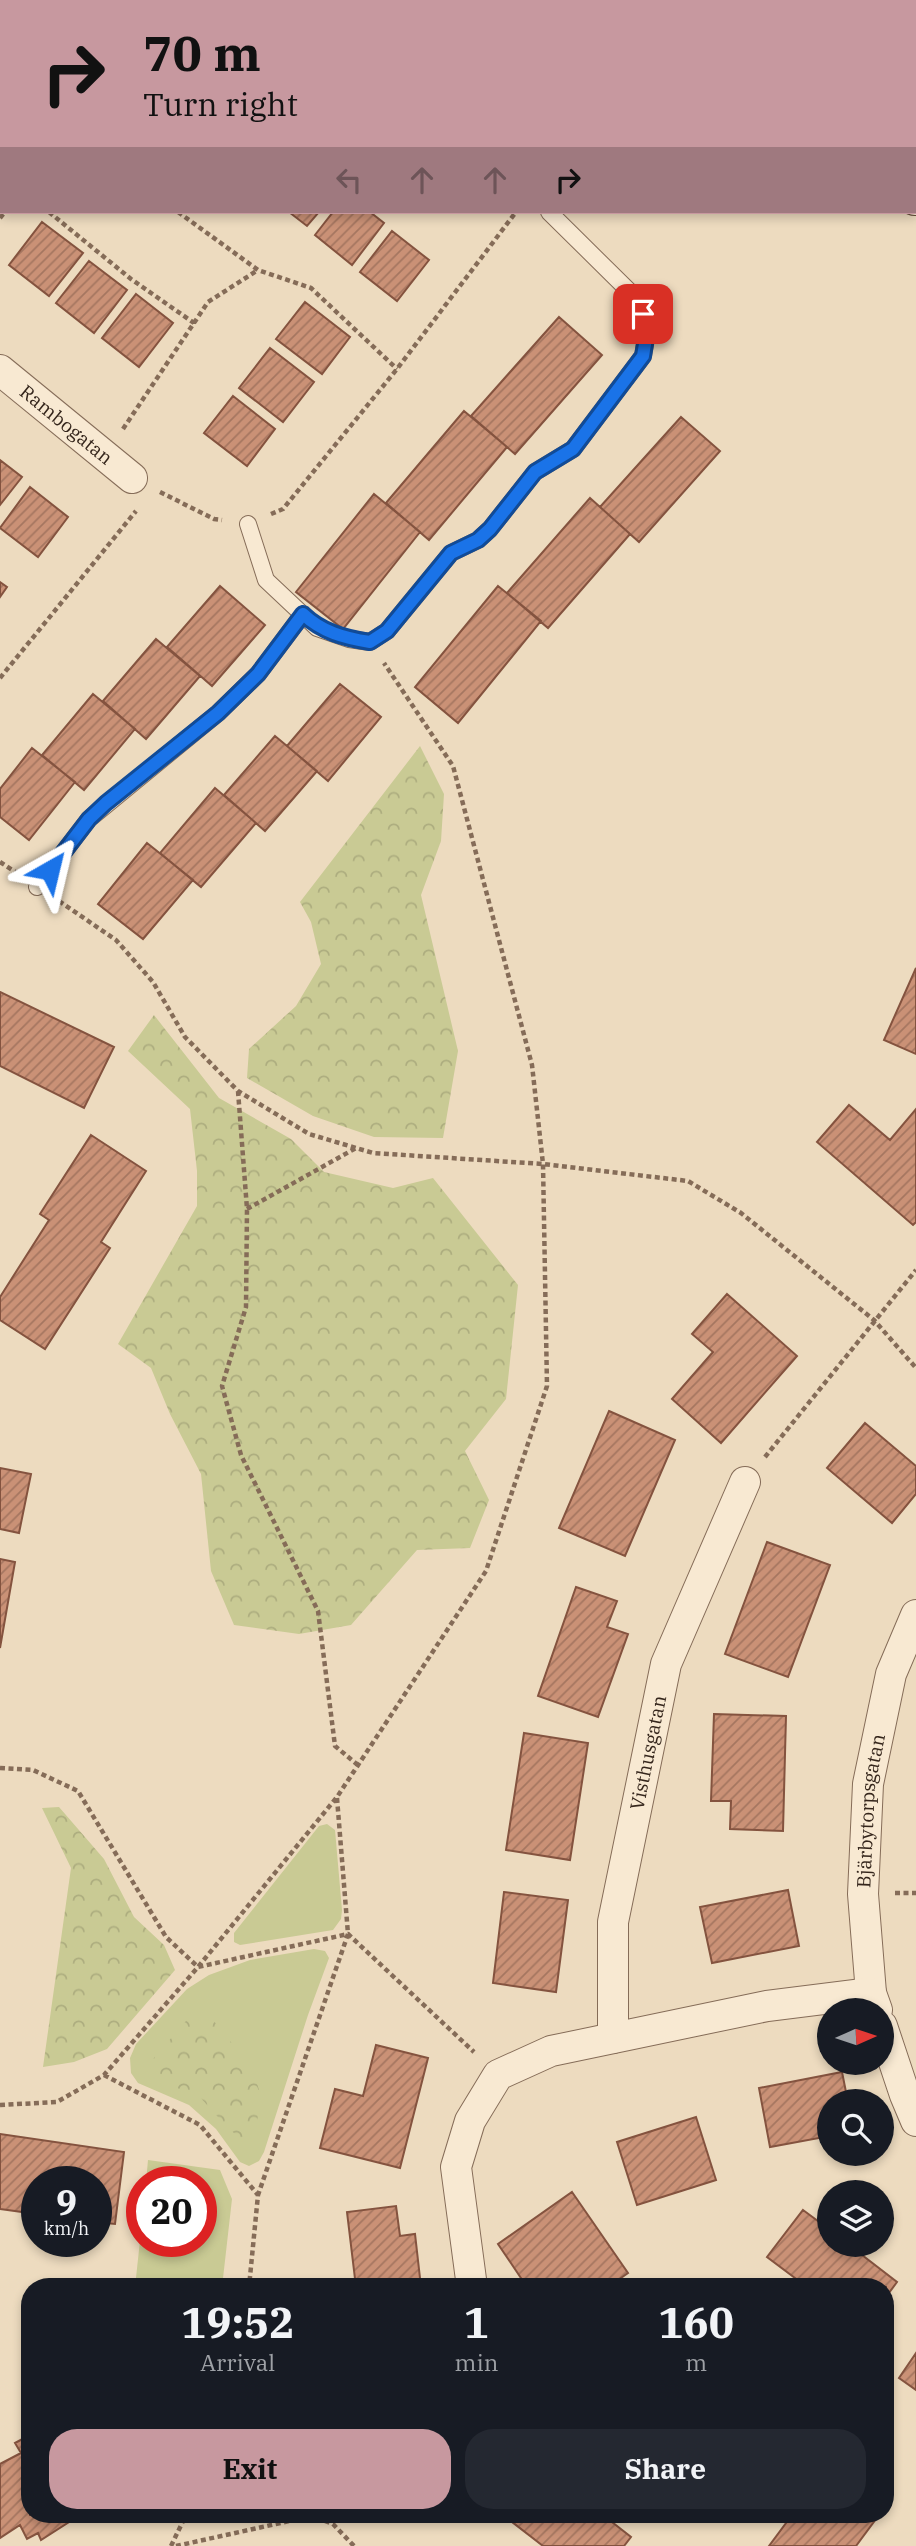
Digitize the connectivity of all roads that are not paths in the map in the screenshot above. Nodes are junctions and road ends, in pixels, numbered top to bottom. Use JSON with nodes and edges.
{"nodes":[{"id":1,"x":551,"y":214,"type":"edge"},
{"id":2,"x":0,"y":370,"type":"edge"},
{"id":3,"x":143,"y":483,"type":"road end"},
{"id":4,"x":248,"y":524,"type":"road end"},
{"id":5,"x":303,"y":614,"type":"junction"},
{"id":6,"x":37,"y":887,"type":"road end"},
{"id":7,"x":745,"y":1482,"type":"road end"},
{"id":8,"x":916,"y":1615,"type":"edge"},
{"id":9,"x":874,"y":1998,"type":"edge"},
{"id":10,"x":817,"y":2004,"type":"edge"},
{"id":11,"x":613,"y":2038,"type":"junction"},
{"id":12,"x":894,"y":2062,"type":"edge"},
{"id":13,"x":916,"y":2121,"type":"edge"},
{"id":14,"x":471,"y":2278,"type":"edge"}],
"edges":[{"from":1,"to":5,"type":"lane"},
{"from":2,"to":3,"type":"street","name":"Rambogatan"},
{"from":4,"to":5,"type":"lane"},
{"from":5,"to":6,"type":"lane"},
{"from":7,"to":11,"type":"street","name":"Visthusgatan"},
{"from":8,"to":9,"type":"street","name":"Bjärbytorpsgatan"},
{"from":10,"to":11,"type":"street"},
{"from":11,"to":14,"type":"street"},
{"from":12,"to":13,"type":"street"}]}
